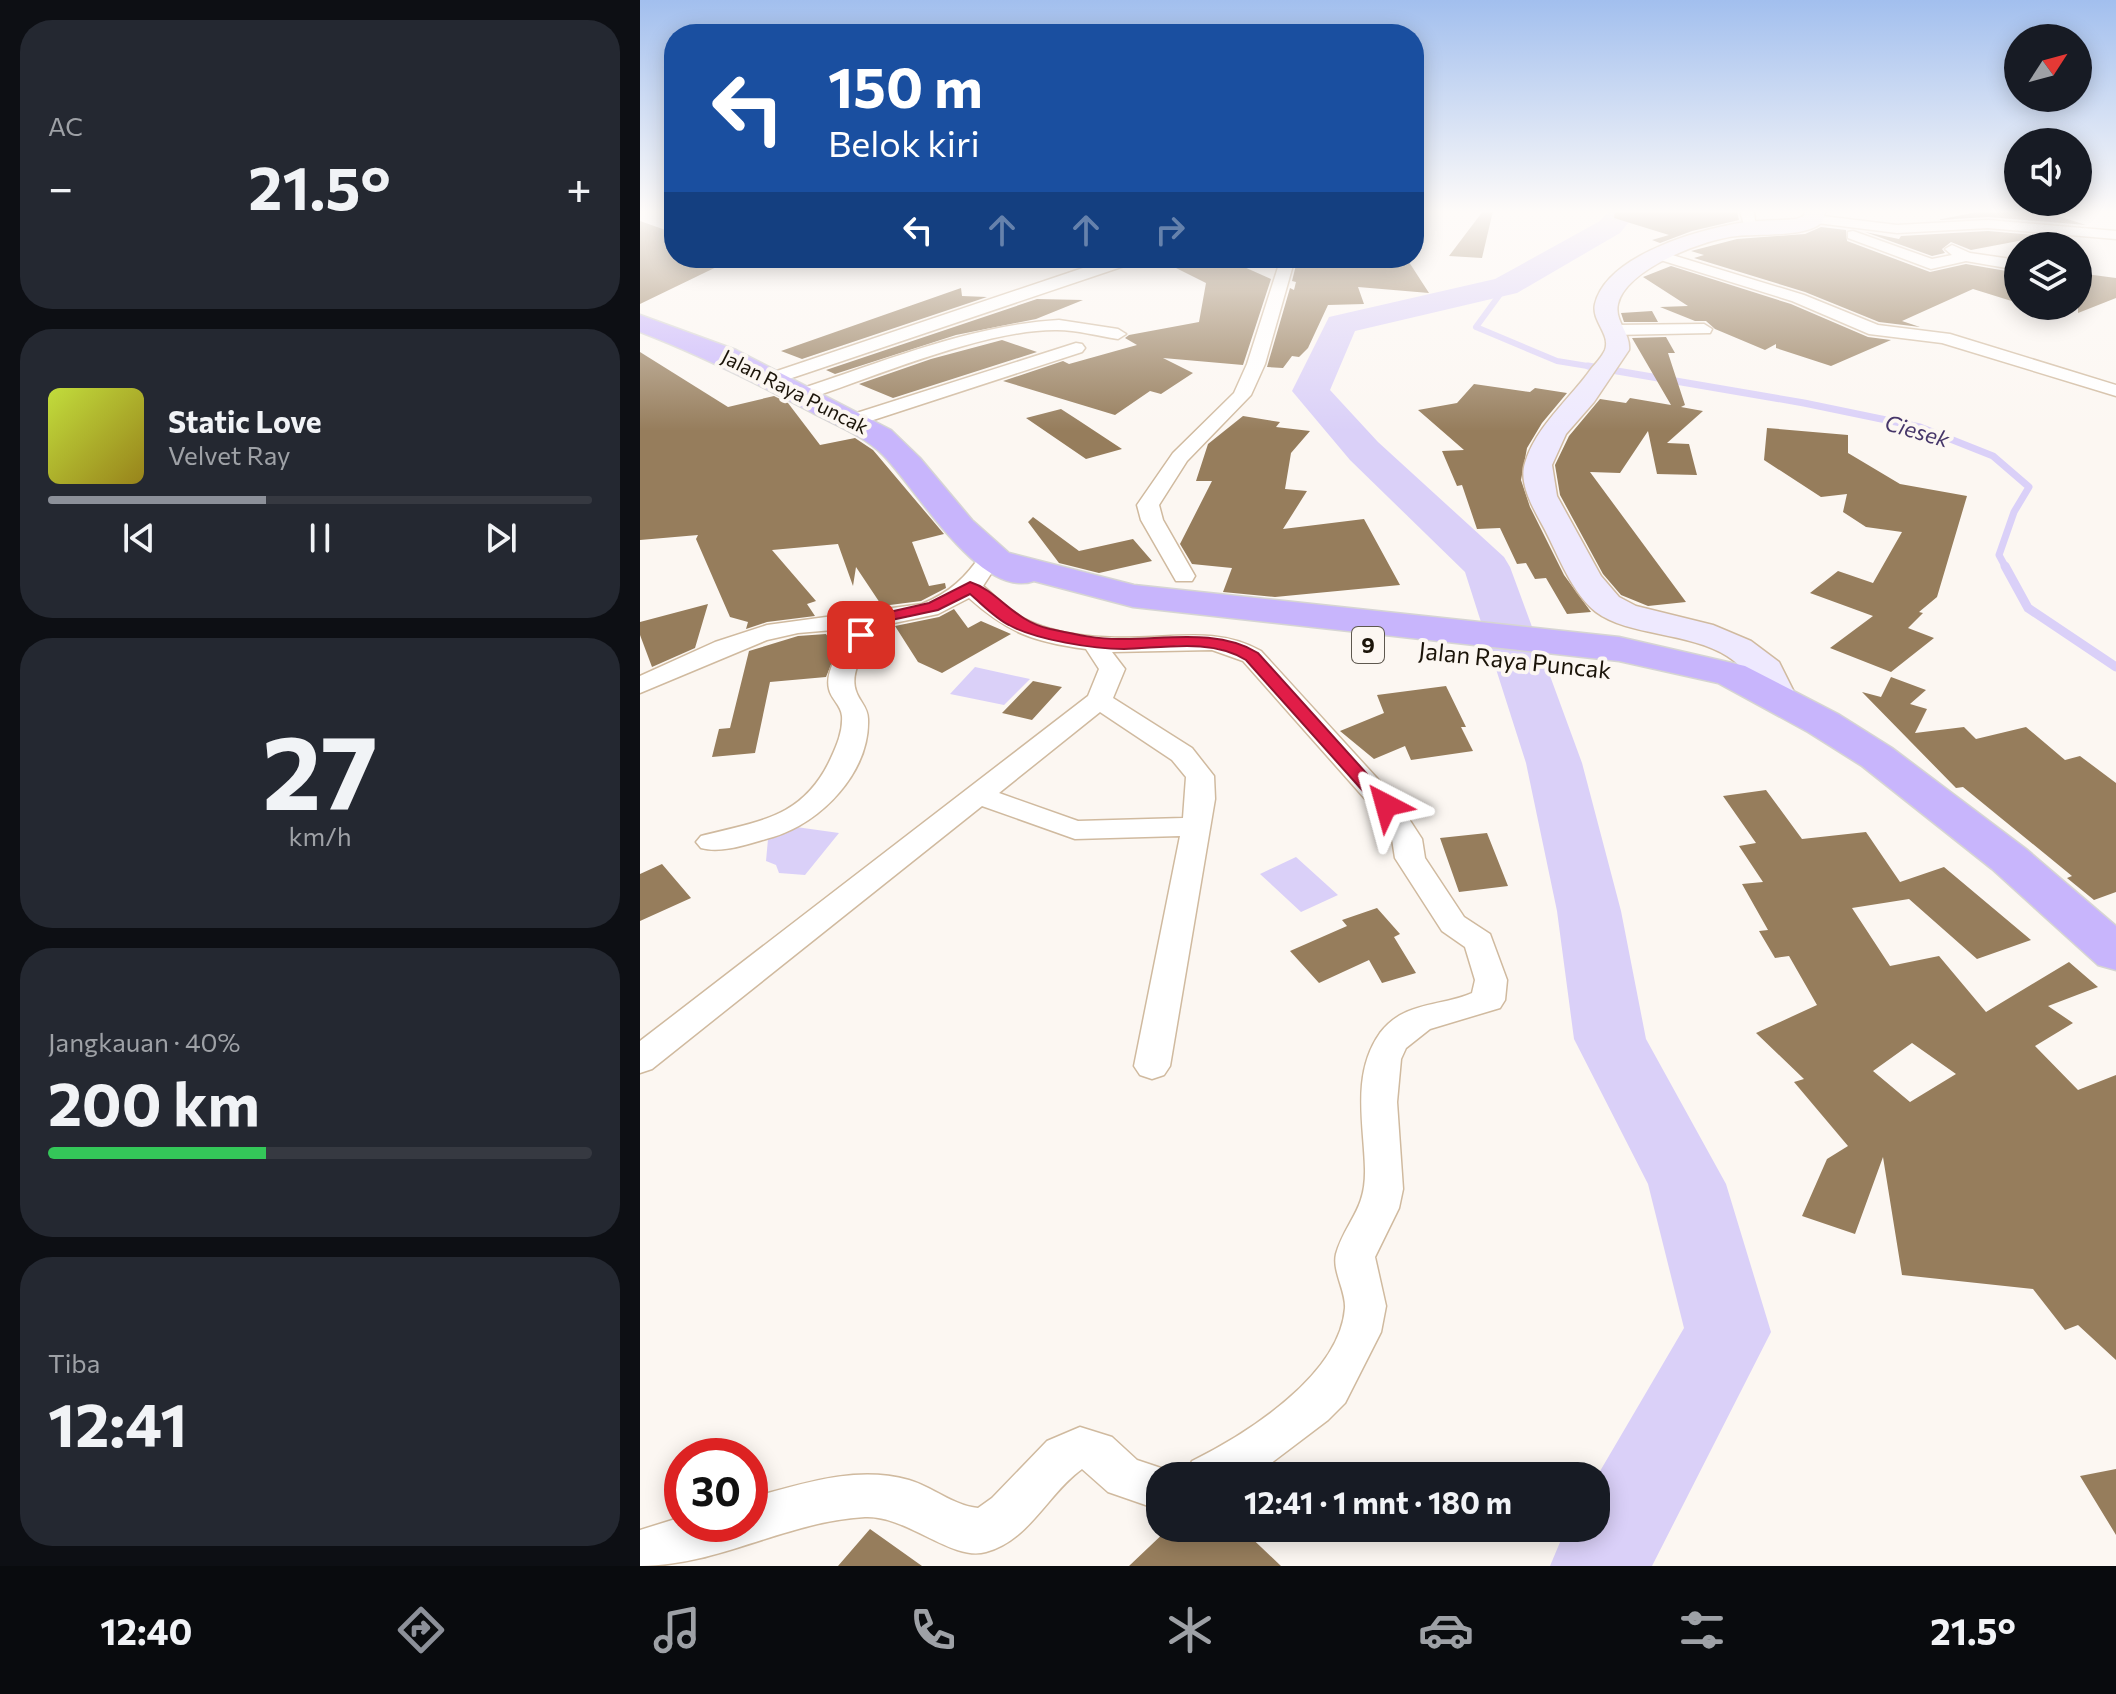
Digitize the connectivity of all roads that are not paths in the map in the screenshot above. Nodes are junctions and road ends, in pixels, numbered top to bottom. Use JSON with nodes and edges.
{"nodes":[{"id":1,"x":1050,"y":284,"type":"edge"},
{"id":2,"x":1280,"y":284,"type":"edge"},
{"id":3,"x":1618,"y":284,"type":"edge"},
{"id":4,"x":1753,"y":284,"type":"edge"},
{"id":5,"x":640,"y":323,"type":"edge"},
{"id":6,"x":1704,"y":329,"type":"dead end"},
{"id":7,"x":1118,"y":334,"type":"dead end"},
{"id":8,"x":1613,"y":343,"type":"junction"},
{"id":9,"x":1076,"y":348,"type":"dead end"},
{"id":10,"x":771,"y":379,"type":"junction"},
{"id":11,"x":2116,"y":391,"type":"edge"},
{"id":12,"x":798,"y":396,"type":"junction"},
{"id":13,"x":854,"y":420,"type":"junction"},
{"id":14,"x":1009,"y":565,"type":"junction"},
{"id":15,"x":1184,"y":576,"type":"dead end"},
{"id":16,"x":970,"y":587,"type":"junction"},
{"id":17,"x":877,"y":619,"type":"junction"},
{"id":18,"x":1093,"y":642,"type":"junction"},
{"id":19,"x":640,"y":685,"type":"edge"},
{"id":20,"x":1748,"y":688,"type":"junction"},
{"id":21,"x":1099,"y":700,"type":"junction"},
{"id":22,"x":978,"y":795,"type":"junction"},
{"id":23,"x":1194,"y":827,"type":"junction"},
{"id":24,"x":711,"y":842,"type":"dead end"},
{"id":25,"x":2109,"y":943,"type":"edge"},
{"id":26,"x":640,"y":1060,"type":"edge"},
{"id":27,"x":1152,"y":1066,"type":"dead end"},
{"id":28,"x":1236,"y":1462,"type":"edge"},
{"id":29,"x":1146,"y":1484,"type":"edge"},
{"id":30,"x":768,"y":1515,"type":"edge"},
{"id":31,"x":676,"y":1542,"type":"edge"},
{"id":32,"x":640,"y":1553,"type":"edge"}],
"edges":[{"from":1,"to":10,"type":"street"},
{"from":2,"to":15,"type":"street"},
{"from":3,"to":8,"type":"main road"},
{"from":4,"to":11,"type":"street"},
{"from":5,"to":10,"type":"highway","name":"Jalan Raya Puncak","number":"9"},
{"from":6,"to":8,"type":"street"},
{"from":7,"to":12,"type":"street"},
{"from":8,"to":20,"type":"main road"},
{"from":9,"to":13,"type":"street"},
{"from":10,"to":12,"type":"highway","name":"Jalan Raya Puncak","number":"9"},
{"from":12,"to":13,"type":"highway","name":"Jalan Raya Puncak","number":"9"},
{"from":13,"to":14,"type":"highway","name":"Jalan Raya Puncak","number":"9"},
{"from":14,"to":16,"type":"street"},
{"from":14,"to":20,"type":"highway","name":"Jalan Raya Puncak","number":"9"},
{"from":16,"to":17,"type":"street"},
{"from":16,"to":18,"type":"street"},
{"from":17,"to":19,"type":"street"},
{"from":17,"to":24,"type":"street"},
{"from":18,"to":21,"type":"street"},
{"from":18,"to":28,"type":"street"},
{"from":20,"to":25,"type":"highway","name":"Jalan Raya Puncak","number":"9"},
{"from":21,"to":22,"type":"street"},
{"from":21,"to":23,"type":"street"},
{"from":22,"to":23,"type":"street"},
{"from":22,"to":26,"type":"street"},
{"from":23,"to":27,"type":"street"},
{"from":29,"to":30,"type":"street"},
{"from":31,"to":32,"type":"street"}]}
